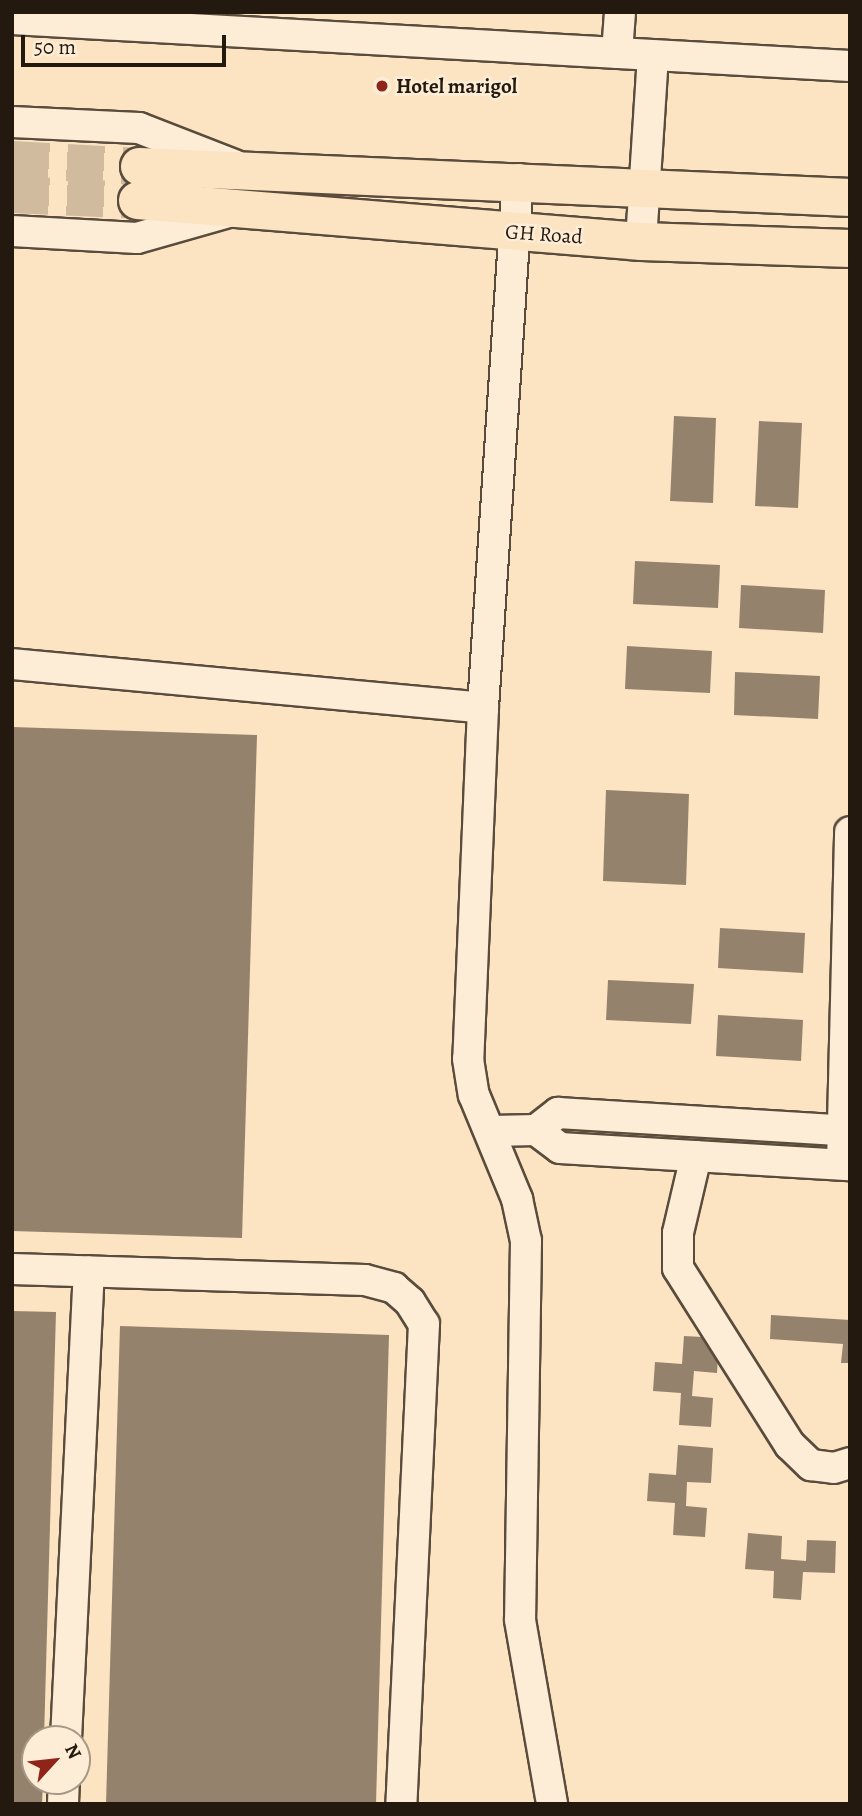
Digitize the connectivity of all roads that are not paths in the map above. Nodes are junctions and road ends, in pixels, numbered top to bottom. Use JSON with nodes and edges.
{"nodes":[{"id":1,"x":620,"y":12,"type":"edge"},
{"id":2,"x":92,"y":18,"type":"edge"},
{"id":3,"x":12,"y":19,"type":"edge"},
{"id":4,"x":617,"y":53,"type":"junction"},
{"id":5,"x":653,"y":55,"type":"junction"},
{"id":6,"x":850,"y":66,"type":"edge"},
{"id":7,"x":12,"y":122,"type":"edge"},
{"id":8,"x":247,"y":170,"type":"junction"},
{"id":9,"x":518,"y":179,"type":"junction"},
{"id":10,"x":645,"y":190,"type":"junction"},
{"id":11,"x":850,"y":197,"type":"edge"},
{"id":12,"x":239,"y":209,"type":"junction"},
{"id":13,"x":12,"y":231,"type":"edge"},
{"id":14,"x":516,"y":232,"type":"junction"},
{"id":15,"x":641,"y":241,"type":"junction"},
{"id":16,"x":850,"y":248,"type":"edge"},
{"id":17,"x":12,"y":664,"type":"edge"},
{"id":18,"x":483,"y":708,"type":"junction"},
{"id":19,"x":850,"y":832,"type":"edge"},
{"id":20,"x":536,"y":1130,"type":"junction"},
{"id":21,"x":492,"y":1131,"type":"junction"},
{"id":22,"x":846,"y":1131,"type":"edge"},
{"id":23,"x":696,"y":1156,"type":"junction"},
{"id":24,"x":846,"y":1164,"type":"edge"},
{"id":25,"x":12,"y":1269,"type":"edge"},
{"id":26,"x":89,"y":1272,"type":"junction"},
{"id":27,"x":850,"y":1463,"type":"edge"},
{"id":28,"x":67,"y":1725,"type":"edge"},
{"id":29,"x":401,"y":1804,"type":"edge"},
{"id":30,"x":552,"y":1804,"type":"edge"}],
"edges":[{"from":1,"to":4,"type":"street"},
{"from":2,"to":3,"type":"street"},
{"from":2,"to":4,"type":"street"},
{"from":4,"to":5,"type":"street"},
{"from":5,"to":6,"type":"street"},
{"from":5,"to":10,"type":"street"},
{"from":7,"to":8,"type":"street"},
{"from":8,"to":9,"type":"main road"},
{"from":8,"to":12,"type":"main road","name":"GH Road"},
{"from":9,"to":10,"type":"main road"},
{"from":9,"to":14,"type":"street"},
{"from":10,"to":11,"type":"main road"},
{"from":10,"to":15,"type":"street"},
{"from":12,"to":13,"type":"street"},
{"from":12,"to":14,"type":"main road","name":"GH Road"},
{"from":14,"to":15,"type":"main road","name":"GH Road"},
{"from":14,"to":18,"type":"street"},
{"from":15,"to":16,"type":"main road","name":"GH Road"},
{"from":17,"to":18,"type":"street"},
{"from":18,"to":21,"type":"street"},
{"from":19,"to":22,"type":"street"},
{"from":20,"to":21,"type":"street"},
{"from":20,"to":22,"type":"street"},
{"from":20,"to":23,"type":"street"},
{"from":21,"to":30,"type":"street"},
{"from":22,"to":24,"type":"street"},
{"from":23,"to":24,"type":"street"},
{"from":23,"to":27,"type":"street"},
{"from":25,"to":26,"type":"street"},
{"from":26,"to":28,"type":"street"},
{"from":26,"to":29,"type":"street"}]}
